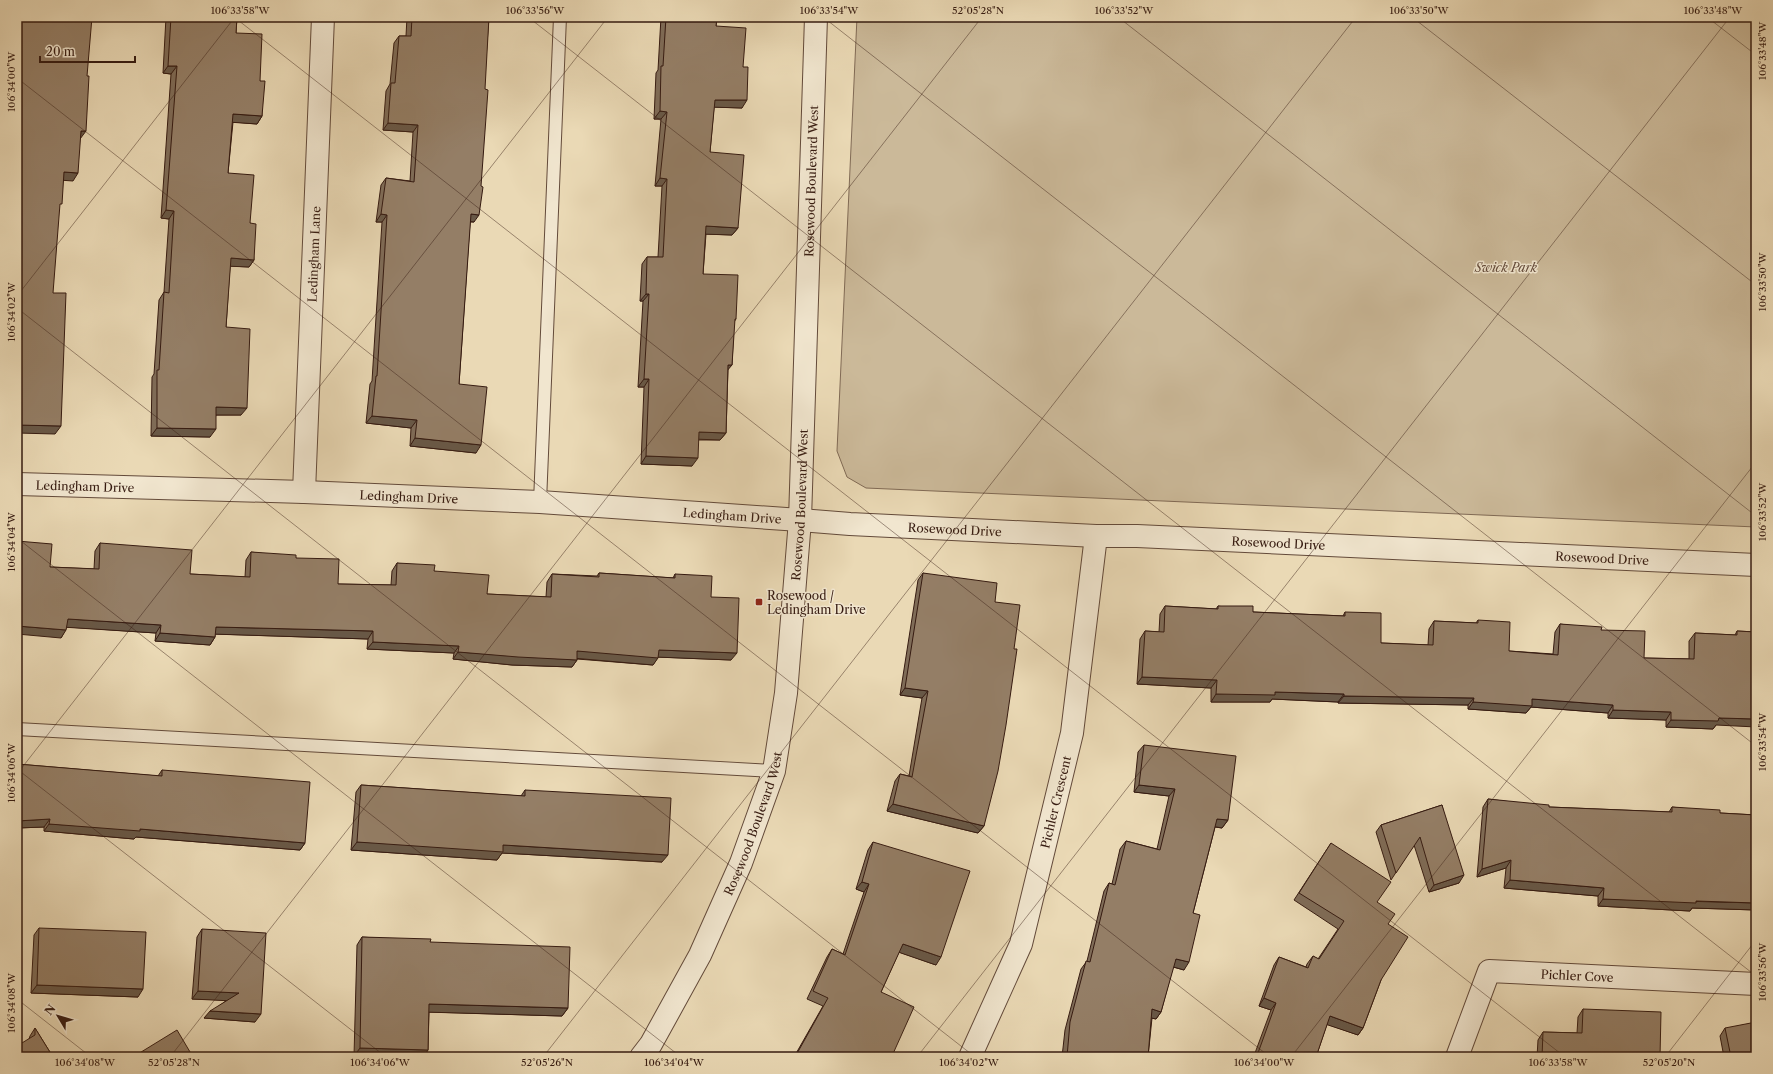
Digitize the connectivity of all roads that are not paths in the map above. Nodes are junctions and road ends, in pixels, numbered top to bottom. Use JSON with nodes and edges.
{"nodes":[{"id":1,"x":323,"y":17,"type":"edge"},
{"id":2,"x":560,"y":17,"type":"edge"},
{"id":3,"x":816,"y":17,"type":"edge"},
{"id":4,"x":17,"y":484,"type":"edge"},
{"id":5,"x":304,"y":492,"type":"junction"},
{"id":6,"x":540,"y":502,"type":"junction"},
{"id":7,"x":800,"y":520,"type":"junction"},
{"id":8,"x":1096,"y":536,"type":"junction"},
{"id":9,"x":1756,"y":565,"type":"edge"},
{"id":10,"x":17,"y":729,"type":"edge"},
{"id":11,"x":774,"y":771,"type":"junction"},
{"id":12,"x":1756,"y":984,"type":"edge"},
{"id":13,"x":641,"y":1057,"type":"edge"},
{"id":14,"x":970,"y":1057,"type":"edge"},
{"id":15,"x":1457,"y":1057,"type":"edge"}],
"edges":[{"from":1,"to":5,"type":"street","name":"Ledingham Lane"},
{"from":2,"to":6,"type":"lane"},
{"from":3,"to":7,"type":"street","name":"Rosewood Boulevard West"},
{"from":4,"to":5,"type":"street","name":"Ledingham Drive"},
{"from":5,"to":6,"type":"street","name":"Ledingham Drive"},
{"from":6,"to":7,"type":"street","name":"Ledingham Drive"},
{"from":7,"to":8,"type":"street","name":"Rosewood Drive"},
{"from":7,"to":11,"type":"street","name":"Rosewood Boulevard West"},
{"from":8,"to":9,"type":"street","name":"Rosewood Drive"},
{"from":8,"to":14,"type":"street","name":"Pichler Crescent"},
{"from":10,"to":11,"type":"lane"},
{"from":11,"to":13,"type":"street","name":"Rosewood Boulevard West"},
{"from":12,"to":15,"type":"street","name":"Pichler Cove"}]}
